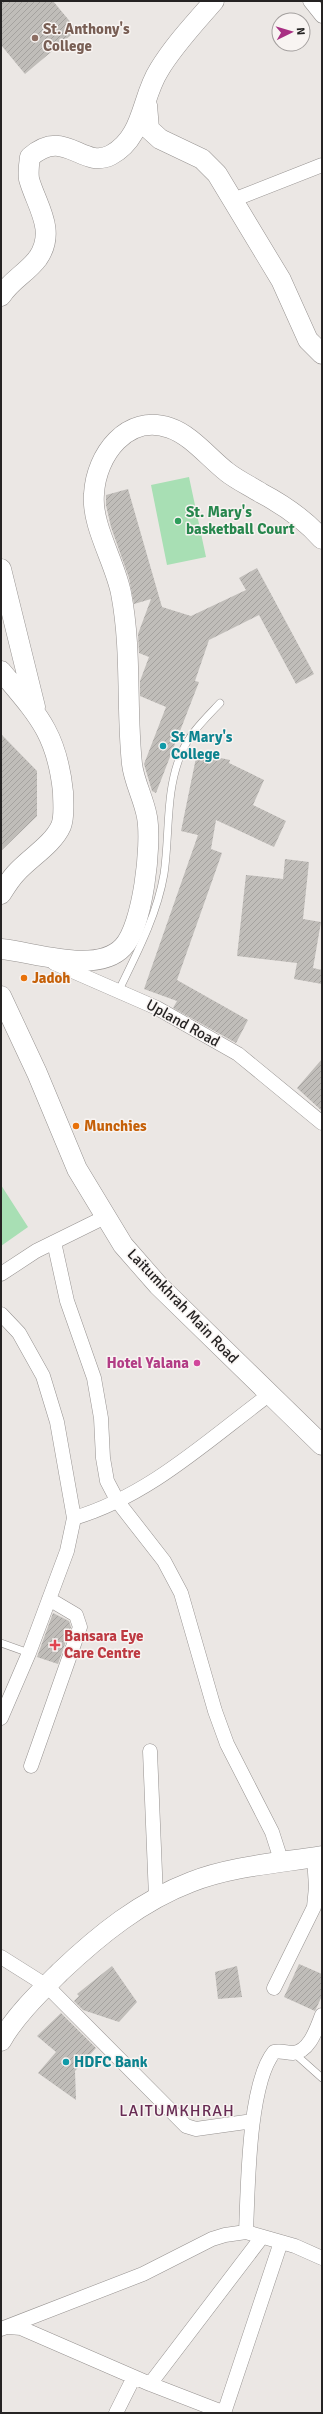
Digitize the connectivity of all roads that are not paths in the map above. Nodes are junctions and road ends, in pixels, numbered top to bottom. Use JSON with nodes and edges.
{"nodes":[{"id":1,"x":214,"y":1,"type":"edge"},
{"id":2,"x":310,"y":1,"type":"edge"},
{"id":3,"x":322,"y":16,"type":"edge"},
{"id":4,"x":147,"y":97,"type":"junction"},
{"id":5,"x":322,"y":165,"type":"edge"},
{"id":6,"x":233,"y":200,"type":"junction"},
{"id":7,"x":1,"y":296,"type":"edge"},
{"id":8,"x":322,"y":354,"type":"edge"},
{"id":9,"x":322,"y":539,"type":"edge"},
{"id":10,"x":1,"y":569,"type":"edge"},
{"id":11,"x":1,"y":671,"type":"edge"},
{"id":12,"x":220,"y":703,"type":"dead end"},
{"id":13,"x":36,"y":711,"type":"junction"},
{"id":14,"x":1,"y":894,"type":"edge"},
{"id":15,"x":1,"y":949,"type":"edge"},
{"id":16,"x":26,"y":951,"type":"junction"},
{"id":17,"x":119,"y":990,"type":"junction"},
{"id":18,"x":1,"y":996,"type":"edge"},
{"id":19,"x":322,"y":1124,"type":"edge"},
{"id":20,"x":105,"y":1217,"type":"junction"},
{"id":21,"x":54,"y":1242,"type":"junction"},
{"id":22,"x":1,"y":1274,"type":"edge"},
{"id":23,"x":1,"y":1314,"type":"edge"},
{"id":24,"x":270,"y":1394,"type":"junction"},
{"id":25,"x":322,"y":1444,"type":"edge"},
{"id":26,"x":118,"y":1502,"type":"junction"},
{"id":27,"x":74,"y":1518,"type":"junction"},
{"id":28,"x":49,"y":1599,"type":"junction"},
{"id":29,"x":1,"y":1642,"type":"edge"},
{"id":30,"x":29,"y":1653,"type":"junction"},
{"id":31,"x":1,"y":1718,"type":"edge"},
{"id":32,"x":150,"y":1751,"type":"dead end"},
{"id":33,"x":31,"y":1766,"type":"dead end"},
{"id":34,"x":318,"y":1857,"type":"edge"},
{"id":35,"x":282,"y":1862,"type":"junction"},
{"id":36,"x":156,"y":1897,"type":"junction"},
{"id":37,"x":1,"y":1957,"type":"edge"},
{"id":38,"x":46,"y":1986,"type":"junction"},
{"id":39,"x":274,"y":1988,"type":"dead end"},
{"id":40,"x":322,"y":2015,"type":"edge"},
{"id":41,"x":1,"y":2041,"type":"edge"},
{"id":42,"x":294,"y":2053,"type":"junction"},
{"id":43,"x":322,"y":2078,"type":"edge"},
{"id":44,"x":253,"y":2121,"type":"junction"},
{"id":45,"x":246,"y":2232,"type":"junction"},
{"id":46,"x":262,"y":2237,"type":"junction"},
{"id":47,"x":282,"y":2242,"type":"junction"},
{"id":48,"x":322,"y":2258,"type":"edge"},
{"id":49,"x":1,"y":2329,"type":"edge"},
{"id":50,"x":134,"y":2377,"type":"junction"},
{"id":51,"x":150,"y":2384,"type":"junction"},
{"id":52,"x":116,"y":2413,"type":"edge"},
{"id":53,"x":224,"y":2413,"type":"edge"}],
"edges":[{"from":1,"to":4,"type":"street"},
{"from":2,"to":3,"type":"street"},
{"from":4,"to":6,"type":"street"},
{"from":4,"to":7,"type":"street"},
{"from":5,"to":6,"type":"street"},
{"from":6,"to":8,"type":"street"},
{"from":9,"to":16,"type":"street"},
{"from":10,"to":13,"type":"street"},
{"from":11,"to":13,"type":"street"},
{"from":12,"to":17,"type":"lane"},
{"from":13,"to":14,"type":"street"},
{"from":15,"to":16,"type":"street"},
{"from":16,"to":17,"type":"street","name":"Upland Road"},
{"from":17,"to":19,"type":"street","name":"Upland Road"},
{"from":18,"to":20,"type":"street","name":"Laitumkhrah Main Road"},
{"from":20,"to":21,"type":"street"},
{"from":20,"to":24,"type":"street","name":"Laitumkhrah Main Road"},
{"from":21,"to":22,"type":"street"},
{"from":21,"to":26,"type":"street"},
{"from":23,"to":27,"type":"street"},
{"from":24,"to":25,"type":"street","name":"Laitumkhrah Main Road"},
{"from":24,"to":26,"type":"street"},
{"from":26,"to":27,"type":"street"},
{"from":26,"to":35,"type":"street"},
{"from":27,"to":28,"type":"street"},
{"from":28,"to":30,"type":"street"},
{"from":28,"to":33,"type":"street"},
{"from":29,"to":30,"type":"lane"},
{"from":30,"to":31,"type":"street"},
{"from":32,"to":36,"type":"street"},
{"from":34,"to":35,"type":"street"},
{"from":34,"to":39,"type":"street"},
{"from":35,"to":36,"type":"street"},
{"from":36,"to":38,"type":"street"},
{"from":37,"to":38,"type":"street"},
{"from":38,"to":41,"type":"street"},
{"from":38,"to":44,"type":"street"},
{"from":40,"to":42,"type":"street"},
{"from":42,"to":43,"type":"lane"},
{"from":42,"to":44,"type":"street"},
{"from":44,"to":45,"type":"street"},
{"from":45,"to":46,"type":"street"},
{"from":45,"to":49,"type":"street"},
{"from":46,"to":47,"type":"street"},
{"from":46,"to":51,"type":"street"},
{"from":47,"to":48,"type":"street"},
{"from":47,"to":53,"type":"street"},
{"from":49,"to":50,"type":"street"},
{"from":50,"to":51,"type":"street"},
{"from":50,"to":52,"type":"street"},
{"from":51,"to":53,"type":"street"}]}
